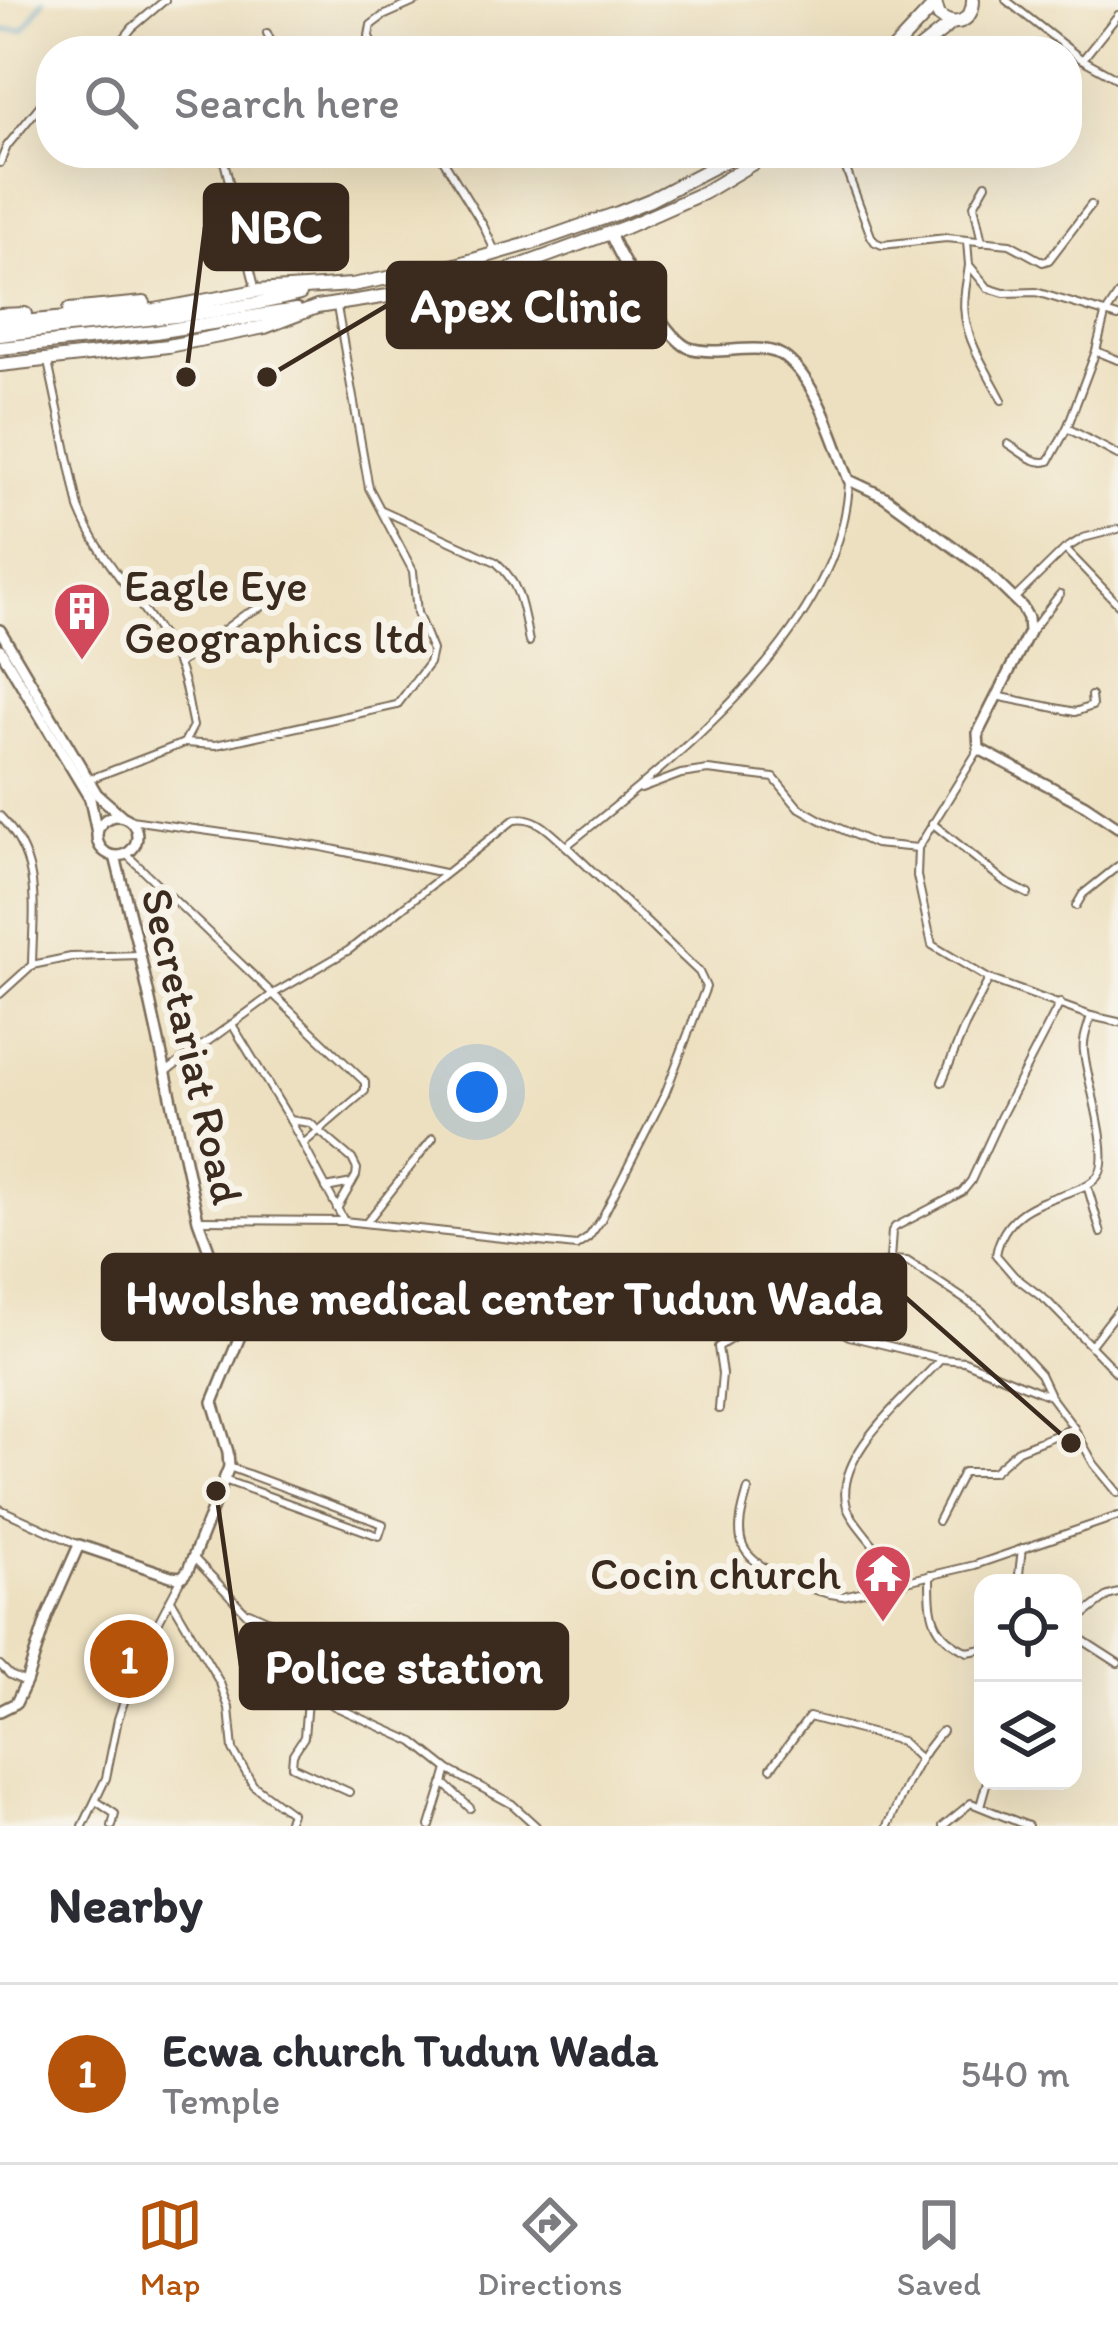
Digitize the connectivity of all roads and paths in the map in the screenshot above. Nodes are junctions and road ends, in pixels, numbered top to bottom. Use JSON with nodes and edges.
{"nodes":[{"id":1,"x":165,"y":0,"type":"edge"},
{"id":2,"x":418,"y":0,"type":"edge"},
{"id":3,"x":974,"y":0,"type":"edge"},
{"id":4,"x":1006,"y":0,"type":"edge"},
{"id":5,"x":934,"y":3,"type":"edge"},
{"id":6,"x":1118,"y":15,"type":"edge"},
{"id":7,"x":952,"y":23,"type":"junction"},
{"id":8,"x":267,"y":33,"type":"dead end"},
{"id":9,"x":126,"y":36,"type":"edge"},
{"id":10,"x":268,"y":36,"type":"edge"},
{"id":11,"x":369,"y":36,"type":"edge"},
{"id":12,"x":905,"y":36,"type":"edge"},
{"id":13,"x":935,"y":36,"type":"edge"},
{"id":14,"x":1053,"y":36,"type":"edge"},
{"id":15,"x":1083,"y":59,"type":"joint"},
{"id":16,"x":1118,"y":79,"type":"edge"},
{"id":17,"x":36,"y":110,"type":"edge"},
{"id":18,"x":0,"y":164,"type":"edge"},
{"id":19,"x":226,"y":168,"type":"edge"},
{"id":20,"x":448,"y":168,"type":"edge"},
{"id":21,"x":711,"y":168,"type":"edge"},
{"id":22,"x":745,"y":168,"type":"edge"},
{"id":23,"x":846,"y":168,"type":"edge"},
{"id":24,"x":986,"y":184,"type":"dead end"},
{"id":25,"x":1091,"y":205,"type":"dead end"},
{"id":26,"x":610,"y":234,"type":"junction"},
{"id":27,"x":967,"y":241,"type":"junction"},
{"id":28,"x":982,"y":242,"type":"junction"},
{"id":29,"x":496,"y":254,"type":"junction"},
{"id":30,"x":969,"y":266,"type":"junction"},
{"id":31,"x":324,"y":288,"type":"junction"},
{"id":32,"x":256,"y":291,"type":"junction"},
{"id":33,"x":1118,"y":296,"type":"edge"},
{"id":34,"x":212,"y":299,"type":"junction"},
{"id":35,"x":337,"y":305,"type":"junction"},
{"id":36,"x":317,"y":308,"type":"junction"},
{"id":37,"x":0,"y":315,"type":"edge"},
{"id":38,"x":1105,"y":315,"type":"junction"},
{"id":39,"x":1118,"y":317,"type":"edge"},
{"id":40,"x":0,"y":324,"type":"edge"},
{"id":41,"x":0,"y":335,"type":"edge"},
{"id":42,"x":0,"y":348,"type":"edge"},
{"id":43,"x":1096,"y":351,"type":"junction"},
{"id":44,"x":48,"y":360,"type":"junction"},
{"id":45,"x":1118,"y":360,"type":"edge"},
{"id":46,"x":0,"y":365,"type":"edge"},
{"id":47,"x":1002,"y":400,"type":"dead end"},
{"id":48,"x":1066,"y":428,"type":"junction"},
{"id":49,"x":1008,"y":443,"type":"dead end"},
{"id":50,"x":1118,"y":455,"type":"edge"},
{"id":51,"x":849,"y":480,"type":"junction"},
{"id":52,"x":378,"y":508,"type":"junction"},
{"id":53,"x":1118,"y":529,"type":"edge"},
{"id":54,"x":1065,"y":549,"type":"junction"},
{"id":55,"x":1060,"y":594,"type":"dead end"},
{"id":56,"x":283,"y":597,"type":"dead end"},
{"id":57,"x":1016,"y":598,"type":"junction"},
{"id":58,"x":1118,"y":604,"type":"edge"},
{"id":59,"x":0,"y":631,"type":"edge"},
{"id":60,"x":1029,"y":632,"type":"junction"},
{"id":61,"x":529,"y":642,"type":"dead end"},
{"id":62,"x":4,"y":652,"type":"edge"},
{"id":63,"x":178,"y":664,"type":"junction"},
{"id":64,"x":996,"y":696,"type":"junction"},
{"id":65,"x":1091,"y":696,"type":"dead end"},
{"id":66,"x":184,"y":743,"type":"junction"},
{"id":67,"x":979,"y":748,"type":"junction"},
{"id":68,"x":90,"y":779,"type":"junction"},
{"id":69,"x":634,"y":791,"type":"junction"},
{"id":70,"x":0,"y":815,"type":"edge"},
{"id":71,"x":126,"y":818,"type":"junction"},
{"id":72,"x":932,"y":823,"type":"junction"},
{"id":73,"x":1118,"y":827,"type":"edge"},
{"id":74,"x":97,"y":833,"type":"junction"},
{"id":75,"x":566,"y":847,"type":"junction"},
{"id":76,"x":918,"y":848,"type":"junction"},
{"id":77,"x":121,"y":855,"type":"junction"},
{"id":78,"x":1118,"y":866,"type":"edge"},
{"id":79,"x":444,"y":873,"type":"junction"},
{"id":80,"x":1028,"y":894,"type":"dead end"},
{"id":81,"x":1076,"y":906,"type":"dead end"},
{"id":82,"x":140,"y":955,"type":"junction"},
{"id":83,"x":32,"y":965,"type":"junction"},
{"id":84,"x":989,"y":979,"type":"junction"},
{"id":85,"x":0,"y":992,"type":"edge"},
{"id":86,"x":273,"y":994,"type":"junction"},
{"id":87,"x":1060,"y":1003,"type":"junction"},
{"id":88,"x":1091,"y":1016,"type":"junction"},
{"id":89,"x":1118,"y":1022,"type":"edge"},
{"id":90,"x":232,"y":1025,"type":"junction"},
{"id":91,"x":166,"y":1072,"type":"junction"},
{"id":92,"x":943,"y":1082,"type":"dead end"},
{"id":93,"x":290,"y":1120,"type":"junction"},
{"id":94,"x":320,"y":1131,"type":"junction"},
{"id":95,"x":433,"y":1138,"type":"dead end"},
{"id":96,"x":303,"y":1144,"type":"junction"},
{"id":97,"x":352,"y":1184,"type":"junction"},
{"id":98,"x":1087,"y":1185,"type":"junction"},
{"id":99,"x":326,"y":1188,"type":"junction"},
{"id":100,"x":337,"y":1208,"type":"junction"},
{"id":101,"x":198,"y":1220,"type":"junction"},
{"id":102,"x":344,"y":1221,"type":"junction"},
{"id":103,"x":366,"y":1223,"type":"junction"},
{"id":104,"x":1101,"y":1233,"type":"dead end"},
{"id":105,"x":890,"y":1260,"type":"junction"},
{"id":106,"x":216,"y":1273,"type":"junction"},
{"id":107,"x":112,"y":1277,"type":"dead end"},
{"id":108,"x":809,"y":1303,"type":"junction"},
{"id":109,"x":1118,"y":1310,"type":"edge"},
{"id":110,"x":1091,"y":1345,"type":"junction"},
{"id":111,"x":942,"y":1359,"type":"junction"},
{"id":112,"x":1118,"y":1374,"type":"edge"},
{"id":113,"x":1050,"y":1396,"type":"junction"},
{"id":114,"x":719,"y":1409,"type":"dead end"},
{"id":115,"x":1074,"y":1428,"type":"junction"},
{"id":116,"x":229,"y":1467,"type":"junction"},
{"id":117,"x":224,"y":1480,"type":"junction"},
{"id":118,"x":748,"y":1490,"type":"dead end"},
{"id":119,"x":1118,"y":1492,"type":"edge"},
{"id":120,"x":0,"y":1509,"type":"edge"},
{"id":121,"x":1118,"y":1516,"type":"edge"},
{"id":122,"x":938,"y":1521,"type":"dead end"},
{"id":123,"x":79,"y":1545,"type":"junction"},
{"id":124,"x":1022,"y":1548,"type":"junction"},
{"id":125,"x":193,"y":1557,"type":"junction"},
{"id":126,"x":930,"y":1574,"type":"junction"},
{"id":127,"x":1019,"y":1574,"type":"edge"},
{"id":128,"x":182,"y":1577,"type":"junction"},
{"id":129,"x":905,"y":1583,"type":"junction"},
{"id":130,"x":1118,"y":1593,"type":"edge"},
{"id":131,"x":172,"y":1601,"type":"junction"},
{"id":132,"x":246,"y":1611,"type":"junction"},
{"id":133,"x":1082,"y":1616,"type":"edge"},
{"id":134,"x":1082,"y":1640,"type":"edge"},
{"id":135,"x":974,"y":1651,"type":"edge"},
{"id":136,"x":1118,"y":1663,"type":"edge"},
{"id":137,"x":0,"y":1665,"type":"edge"},
{"id":138,"x":26,"y":1682,"type":"junction"},
{"id":139,"x":503,"y":1686,"type":"dead end"},
{"id":140,"x":308,"y":1688,"type":"junction"},
{"id":141,"x":0,"y":1712,"type":"edge"},
{"id":142,"x":942,"y":1730,"type":"dead end"},
{"id":143,"x":920,"y":1759,"type":"junction"},
{"id":144,"x":771,"y":1768,"type":"dead end"},
{"id":145,"x":448,"y":1769,"type":"junction"},
{"id":146,"x":444,"y":1783,"type":"junction"},
{"id":147,"x":984,"y":1790,"type":"edge"},
{"id":148,"x":349,"y":1792,"type":"dead end"},
{"id":149,"x":96,"y":1801,"type":"junction"},
{"id":150,"x":980,"y":1806,"type":"junction"},
{"id":151,"x":470,"y":1808,"type":"dead end"},
{"id":152,"x":83,"y":1826,"type":"edge"},
{"id":153,"x":112,"y":1826,"type":"edge"},
{"id":154,"x":286,"y":1826,"type":"edge"},
{"id":155,"x":430,"y":1826,"type":"edge"},
{"id":156,"x":536,"y":1826,"type":"edge"},
{"id":157,"x":888,"y":1826,"type":"edge"},
{"id":158,"x":943,"y":1826,"type":"edge"},
{"id":159,"x":1028,"y":1826,"type":"edge"}],
"edges":[{"from":1,"to":9,"type":"street"},
{"from":2,"to":11,"type":"street"},
{"from":3,"to":7,"type":"highway"},
{"from":4,"to":14,"type":"street"},
{"from":5,"to":7,"type":"highway"},
{"from":5,"to":12,"type":"highway"},
{"from":6,"to":15,"type":"street"},
{"from":7,"to":13,"type":"highway"},
{"from":8,"to":10,"type":"street"},
{"from":15,"to":16,"type":"street"},
{"from":17,"to":18,"type":"street"},
{"from":19,"to":32,"type":"street"},
{"from":20,"to":29,"type":"street"},
{"from":21,"to":29,"type":"highway"},
{"from":22,"to":26,"type":"highway"},
{"from":23,"to":27,"type":"street"},
{"from":24,"to":28,"type":"street"},
{"from":25,"to":28,"type":"street"},
{"from":26,"to":35,"type":"highway"},
{"from":26,"to":51,"type":"street"},
{"from":27,"to":28,"type":"street"},
{"from":27,"to":30,"type":"street"},
{"from":29,"to":31,"type":"highway"},
{"from":30,"to":38,"type":"street"},
{"from":30,"to":47,"type":"street"},
{"from":31,"to":32,"type":"highway"},
{"from":31,"to":41,"type":"highway"},
{"from":32,"to":34,"type":"highway"},
{"from":33,"to":38,"type":"street"},
{"from":34,"to":37,"type":"highway"},
{"from":34,"to":40,"type":"highway"},
{"from":35,"to":36,"type":"highway"},
{"from":35,"to":52,"type":"street"},
{"from":36,"to":42,"type":"highway"},
{"from":36,"to":44,"type":"highway"},
{"from":38,"to":39,"type":"street"},
{"from":38,"to":43,"type":"street"},
{"from":43,"to":45,"type":"street"},
{"from":43,"to":48,"type":"street"},
{"from":44,"to":46,"type":"highway"},
{"from":44,"to":63,"type":"street"},
{"from":48,"to":49,"type":"street"},
{"from":48,"to":50,"type":"street"},
{"from":51,"to":57,"type":"street"},
{"from":51,"to":69,"type":"street"},
{"from":52,"to":61,"type":"street"},
{"from":52,"to":66,"type":"street"},
{"from":53,"to":54,"type":"street"},
{"from":54,"to":57,"type":"street"},
{"from":54,"to":58,"type":"street"},
{"from":55,"to":60,"type":"street"},
{"from":56,"to":63,"type":"street"},
{"from":57,"to":60,"type":"street"},
{"from":59,"to":62,"type":"street"},
{"from":60,"to":64,"type":"street"},
{"from":62,"to":68,"type":"street"},
{"from":62,"to":74,"type":"street"},
{"from":63,"to":66,"type":"street"},
{"from":64,"to":65,"type":"street"},
{"from":64,"to":67,"type":"street"},
{"from":66,"to":68,"type":"street"},
{"from":67,"to":72,"type":"street"},
{"from":67,"to":73,"type":"street"},
{"from":68,"to":71,"type":"street"},
{"from":69,"to":75,"type":"street"},
{"from":69,"to":76,"type":"street"},
{"from":70,"to":83,"type":"street"},
{"from":71,"to":74,"type":"street"},
{"from":71,"to":77,"type":"street"},
{"from":71,"to":79,"type":"street"},
{"from":72,"to":76,"type":"street"},
{"from":72,"to":80,"type":"street"},
{"from":74,"to":77,"type":"street"},
{"from":75,"to":79,"type":"street"},
{"from":75,"to":103,"type":"street"},
{"from":76,"to":84,"type":"street"},
{"from":77,"to":82,"type":"street","name":"Secretariat Road"},
{"from":77,"to":86,"type":"street"},
{"from":78,"to":81,"type":"street"},
{"from":79,"to":86,"type":"street"},
{"from":82,"to":83,"type":"street"},
{"from":82,"to":91,"type":"street","name":"Secretariat Road"},
{"from":83,"to":85,"type":"street"},
{"from":84,"to":87,"type":"street"},
{"from":84,"to":92,"type":"street"},
{"from":86,"to":90,"type":"street"},
{"from":86,"to":94,"type":"street"},
{"from":87,"to":88,"type":"street"},
{"from":87,"to":105,"type":"street"},
{"from":88,"to":89,"type":"street"},
{"from":88,"to":98,"type":"street"},
{"from":90,"to":91,"type":"street"},
{"from":90,"to":93,"type":"street"},
{"from":91,"to":101,"type":"street","name":"Secretariat Road"},
{"from":93,"to":94,"type":"street"},
{"from":93,"to":96,"type":"street"},
{"from":94,"to":96,"type":"street"},
{"from":94,"to":97,"type":"street"},
{"from":95,"to":103,"type":"street"},
{"from":96,"to":99,"type":"street"},
{"from":97,"to":99,"type":"street"},
{"from":97,"to":100,"type":"street"},
{"from":98,"to":104,"type":"street"},
{"from":98,"to":110,"type":"street"},
{"from":99,"to":100,"type":"street"},
{"from":100,"to":102,"type":"street"},
{"from":101,"to":102,"type":"street"},
{"from":101,"to":106,"type":"street","name":"Secretariat Road"},
{"from":102,"to":103,"type":"street"},
{"from":105,"to":108,"type":"street"},
{"from":105,"to":113,"type":"street"},
{"from":106,"to":107,"type":"street"},
{"from":106,"to":116,"type":"street","name":"Secretariat Road"},
{"from":108,"to":111,"type":"street"},
{"from":108,"to":114,"type":"street"},
{"from":109,"to":110,"type":"street"},
{"from":110,"to":112,"type":"street"},
{"from":111,"to":113,"type":"street"},
{"from":111,"to":129,"type":"street"},
{"from":113,"to":115,"type":"street"},
{"from":115,"to":119,"type":"street"},
{"from":115,"to":122,"type":"street"},
{"from":116,"to":117,"type":"street"},
{"from":116,"to":117,"type":"street"},
{"from":117,"to":125,"type":"street"},
{"from":118,"to":129,"type":"street"},
{"from":120,"to":123,"type":"street"},
{"from":121,"to":124,"type":"street"},
{"from":123,"to":128,"type":"street"},
{"from":123,"to":138,"type":"street"},
{"from":124,"to":126,"type":"street"},
{"from":124,"to":127,"type":"street"},
{"from":125,"to":128,"type":"street"},
{"from":125,"to":132,"type":"street"},
{"from":126,"to":129,"type":"street"},
{"from":126,"to":135,"type":"street"},
{"from":128,"to":131,"type":"street"},
{"from":130,"to":133,"type":"street"},
{"from":131,"to":149,"type":"street"},
{"from":131,"to":154,"type":"street"},
{"from":132,"to":139,"type":"street"},
{"from":132,"to":140,"type":"street"},
{"from":134,"to":136,"type":"street"},
{"from":137,"to":138,"type":"street"},
{"from":138,"to":141,"type":"street"},
{"from":140,"to":145,"type":"street"},
{"from":140,"to":148,"type":"street"},
{"from":142,"to":143,"type":"street"},
{"from":143,"to":144,"type":"street"},
{"from":143,"to":157,"type":"street"},
{"from":145,"to":146,"type":"street"},
{"from":145,"to":156,"type":"street"},
{"from":146,"to":151,"type":"street"},
{"from":146,"to":155,"type":"street"},
{"from":147,"to":150,"type":"street"},
{"from":149,"to":152,"type":"street"},
{"from":149,"to":153,"type":"street"},
{"from":150,"to":158,"type":"street"},
{"from":150,"to":159,"type":"street"}]}
